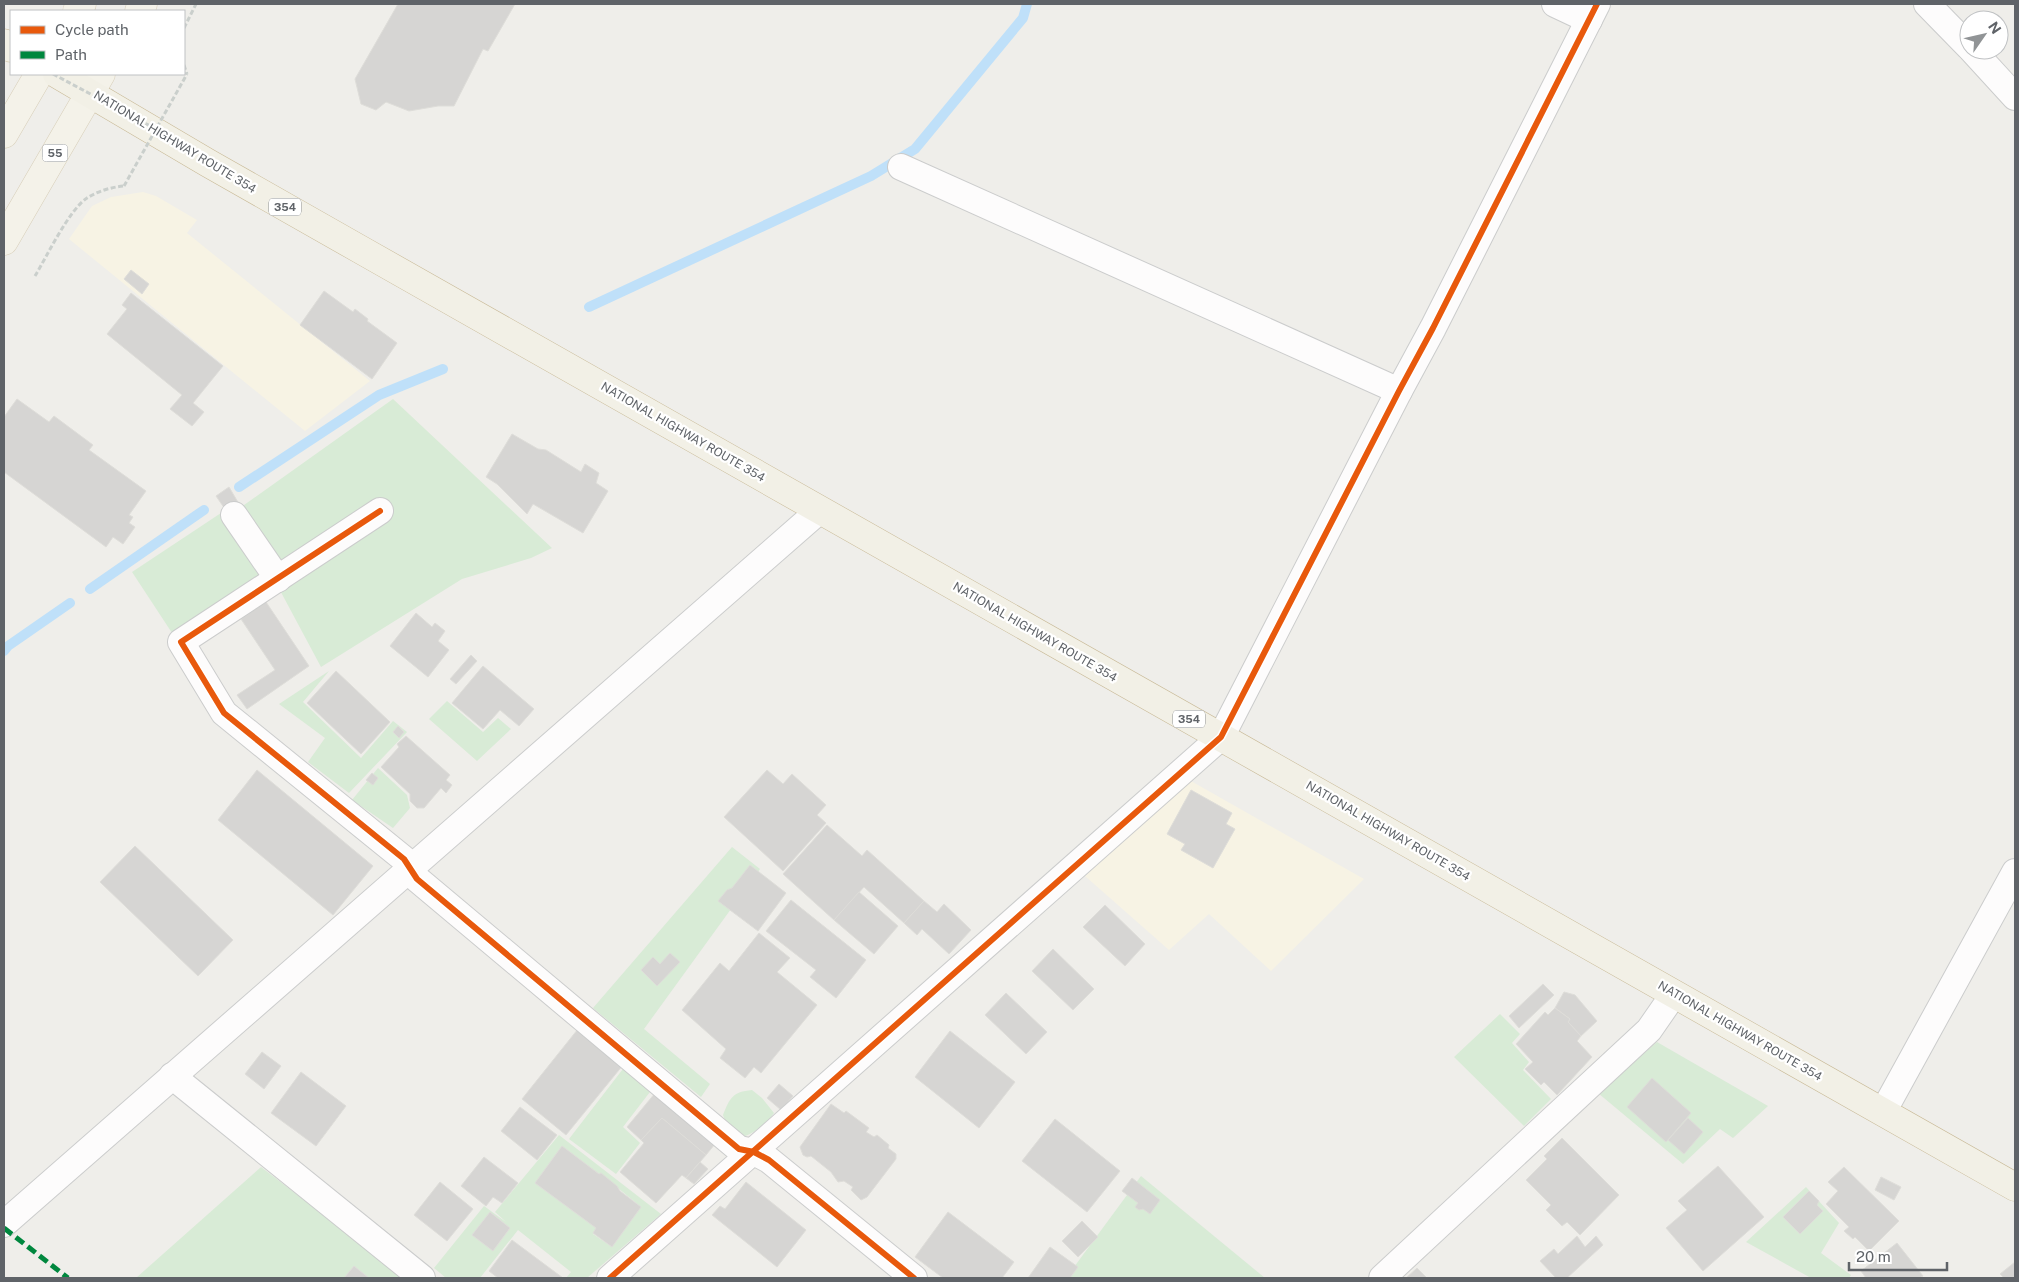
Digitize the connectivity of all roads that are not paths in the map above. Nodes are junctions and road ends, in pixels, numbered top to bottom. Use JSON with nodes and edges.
{"nodes":[{"id":1,"x":1555,"y":4,"type":"edge"},
{"id":2,"x":1927,"y":4,"type":"edge"},
{"id":3,"x":1593,"y":12,"type":"edge"},
{"id":4,"x":1959,"y":37,"type":"edge"},
{"id":5,"x":1981,"y":60,"type":"edge"},
{"id":6,"x":38,"y":75,"type":"edge"},
{"id":7,"x":61,"y":75,"type":"edge"},
{"id":8,"x":95,"y":83,"type":"edge"},
{"id":9,"x":2015,"y":97,"type":"edge"},
{"id":10,"x":4,"y":134,"type":"edge"},
{"id":11,"x":901,"y":167,"type":"dead end"},
{"id":12,"x":4,"y":242,"type":"edge"},
{"id":13,"x":1399,"y":391,"type":"junction"},
{"id":14,"x":380,"y":510,"type":"dead end"},
{"id":15,"x":820,"y":510,"type":"junction"},
{"id":16,"x":234,"y":515,"type":"dead end"},
{"id":17,"x":278,"y":579,"type":"junction"},
{"id":18,"x":1220,"y":737,"type":"junction"},
{"id":19,"x":410,"y":867,"type":"junction"},
{"id":20,"x":2015,"y":872,"type":"edge"},
{"id":21,"x":1674,"y":994,"type":"junction"},
{"id":22,"x":172,"y":1076,"type":"junction"},
{"id":23,"x":1882,"y":1112,"type":"junction"},
{"id":24,"x":754,"y":1152,"type":"junction"},
{"id":25,"x":2015,"y":1187,"type":"edge"},
{"id":26,"x":4,"y":1224,"type":"edge"},
{"id":27,"x":422,"y":1278,"type":"edge"},
{"id":28,"x":610,"y":1278,"type":"edge"},
{"id":29,"x":914,"y":1278,"type":"edge"},
{"id":30,"x":1382,"y":1278,"type":"edge"}],
"edges":[{"from":1,"to":3,"type":"street"},
{"from":2,"to":4,"type":"street"},
{"from":3,"to":13,"type":"street"},
{"from":5,"to":9,"type":"street"},
{"from":6,"to":10,"type":"main road"},
{"from":7,"to":8,"type":"highway","name":"NATIONAL HIGHWAY ROUTE 354","number":"354"},
{"from":8,"to":12,"type":"main road","number":"55"},
{"from":8,"to":15,"type":"highway","name":"NATIONAL HIGHWAY ROUTE 354","number":"354"},
{"from":11,"to":13,"type":"street"},
{"from":13,"to":18,"type":"street"},
{"from":14,"to":17,"type":"street"},
{"from":15,"to":18,"type":"highway","name":"NATIONAL HIGHWAY ROUTE 354","number":"354"},
{"from":15,"to":19,"type":"street"},
{"from":16,"to":17,"type":"street"},
{"from":17,"to":19,"type":"street"},
{"from":18,"to":21,"type":"highway","name":"NATIONAL HIGHWAY ROUTE 354","number":"354"},
{"from":18,"to":24,"type":"street"},
{"from":19,"to":22,"type":"street"},
{"from":19,"to":24,"type":"street"},
{"from":20,"to":23,"type":"street"},
{"from":21,"to":23,"type":"highway","name":"NATIONAL HIGHWAY ROUTE 354","number":"354"},
{"from":21,"to":30,"type":"street"},
{"from":22,"to":26,"type":"street"},
{"from":22,"to":27,"type":"street"},
{"from":23,"to":25,"type":"highway","name":"NATIONAL HIGHWAY ROUTE 354","number":"354"},
{"from":24,"to":28,"type":"street"},
{"from":24,"to":29,"type":"street"}]}
